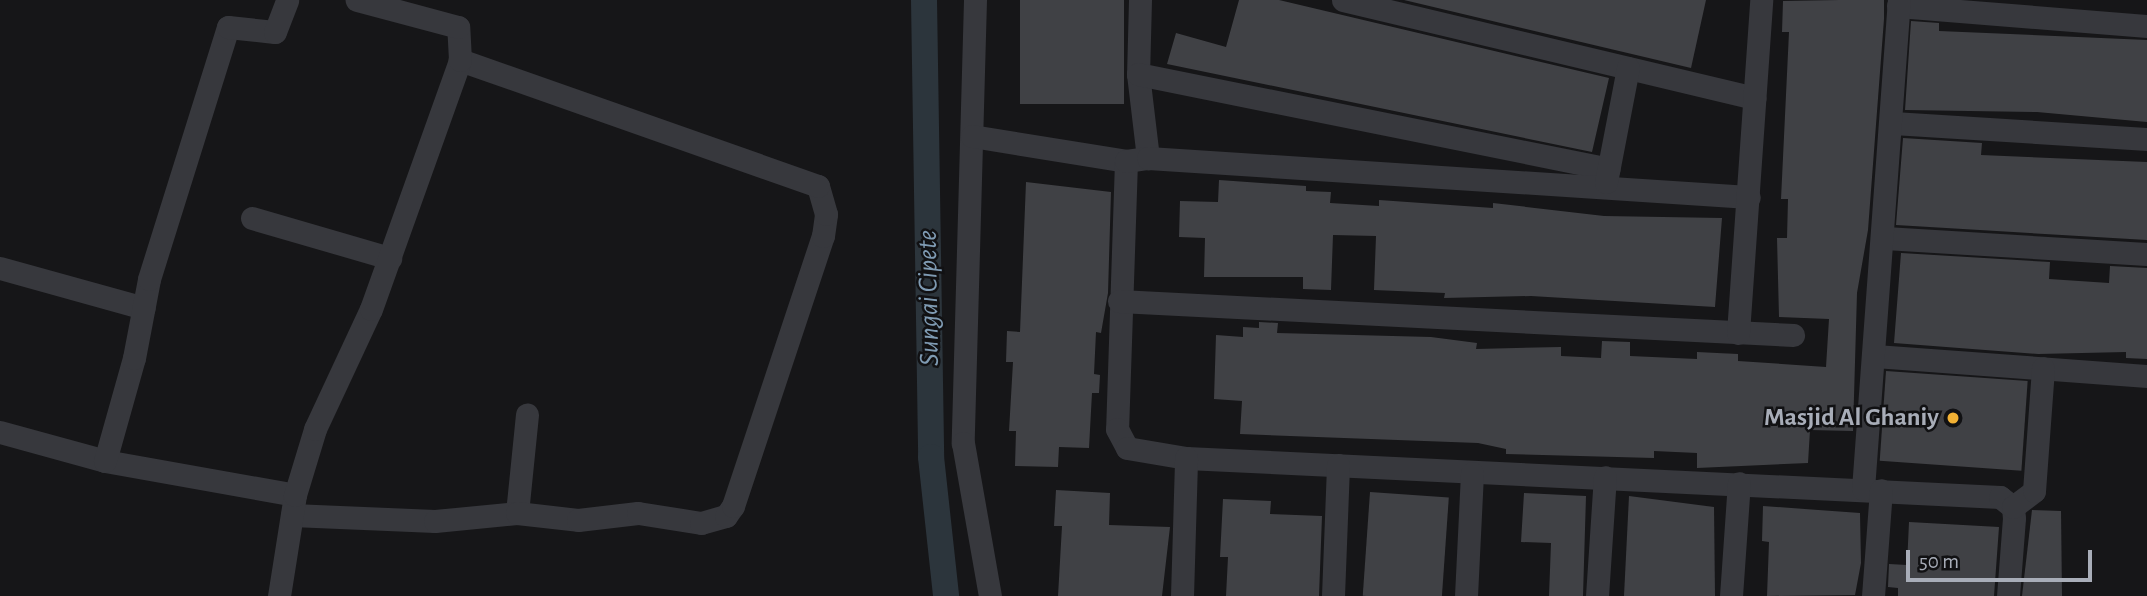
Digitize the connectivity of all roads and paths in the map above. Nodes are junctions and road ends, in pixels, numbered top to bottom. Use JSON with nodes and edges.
{"nodes":[{"id":1,"x":287,"y":0,"type":"edge"},
{"id":2,"x":357,"y":0,"type":"edge"},
{"id":3,"x":975,"y":0,"type":"edge"},
{"id":4,"x":1140,"y":0,"type":"edge"},
{"id":5,"x":1343,"y":0,"type":"edge"},
{"id":6,"x":1761,"y":0,"type":"edge"},
{"id":7,"x":1899,"y":3,"type":"edge"},
{"id":8,"x":1433,"y":10,"type":"edge"},
{"id":9,"x":2147,"y":26,"type":"edge"},
{"id":10,"x":460,"y":60,"type":"junction"},
{"id":11,"x":1628,"y":68,"type":"junction"},
{"id":12,"x":1138,"y":74,"type":"junction"},
{"id":13,"x":1755,"y":99,"type":"junction"},
{"id":14,"x":1893,"y":123,"type":"junction"},
{"id":15,"x":972,"y":136,"type":"junction"},
{"id":16,"x":2147,"y":139,"type":"edge"},
{"id":17,"x":1137,"y":159,"type":"junction"},
{"id":18,"x":1606,"y":179,"type":"junction"},
{"id":19,"x":1749,"y":197,"type":"junction"},
{"id":20,"x":252,"y":218,"type":"dead end"},
{"id":21,"x":1885,"y":238,"type":"junction"},
{"id":22,"x":2147,"y":254,"type":"edge"},
{"id":23,"x":390,"y":258,"type":"junction"},
{"id":24,"x":0,"y":268,"type":"edge"},
{"id":25,"x":1119,"y":301,"type":"junction"},
{"id":26,"x":144,"y":308,"type":"junction"},
{"id":27,"x":1738,"y":333,"type":"junction"},
{"id":28,"x":1793,"y":335,"type":"dead end"},
{"id":29,"x":1875,"y":356,"type":"junction"},
{"id":30,"x":2043,"y":368,"type":"junction"},
{"id":31,"x":2147,"y":376,"type":"edge"},
{"id":32,"x":527,"y":415,"type":"dead end"},
{"id":33,"x":0,"y":432,"type":"edge"},
{"id":34,"x":1186,"y":458,"type":"junction"},
{"id":35,"x":104,"y":461,"type":"junction"},
{"id":36,"x":1338,"y":465,"type":"junction"},
{"id":37,"x":1472,"y":473,"type":"junction"},
{"id":38,"x":1605,"y":477,"type":"junction"},
{"id":39,"x":1739,"y":483,"type":"junction"},
{"id":40,"x":1872,"y":489,"type":"junction"},
{"id":41,"x":293,"y":505,"type":"junction"},
{"id":42,"x":2013,"y":507,"type":"junction"},
{"id":43,"x":517,"y":513,"type":"junction"},
{"id":44,"x":279,"y":596,"type":"edge"},
{"id":45,"x":990,"y":596,"type":"edge"},
{"id":46,"x":1182,"y":596,"type":"edge"},
{"id":47,"x":1333,"y":596,"type":"edge"},
{"id":48,"x":1466,"y":596,"type":"edge"},
{"id":49,"x":1597,"y":596,"type":"edge"},
{"id":50,"x":1731,"y":596,"type":"edge"},
{"id":51,"x":1873,"y":596,"type":"edge"},
{"id":52,"x":2008,"y":596,"type":"edge"}],
"edges":[{"from":1,"to":26,"type":"street"},
{"from":2,"to":10,"type":"street"},
{"from":3,"to":15,"type":"street"},
{"from":4,"to":12,"type":"street"},
{"from":5,"to":8,"type":"street"},
{"from":6,"to":13,"type":"street"},
{"from":7,"to":9,"type":"street"},
{"from":7,"to":14,"type":"street"},
{"from":8,"to":11,"type":"street"},
{"from":10,"to":23,"type":"street"},
{"from":10,"to":43,"type":"street"},
{"from":11,"to":13,"type":"street"},
{"from":11,"to":18,"type":"street"},
{"from":12,"to":17,"type":"street"},
{"from":12,"to":18,"type":"street"},
{"from":13,"to":19,"type":"street"},
{"from":14,"to":16,"type":"street"},
{"from":14,"to":21,"type":"street"},
{"from":15,"to":17,"type":"street"},
{"from":15,"to":45,"type":"street"},
{"from":17,"to":18,"type":"street"},
{"from":17,"to":25,"type":"street"},
{"from":18,"to":19,"type":"street"},
{"from":19,"to":27,"type":"street"},
{"from":20,"to":23,"type":"street"},
{"from":21,"to":22,"type":"street"},
{"from":21,"to":29,"type":"street"},
{"from":23,"to":41,"type":"street"},
{"from":24,"to":26,"type":"street"},
{"from":25,"to":27,"type":"street"},
{"from":25,"to":34,"type":"street"},
{"from":26,"to":35,"type":"street"},
{"from":27,"to":28,"type":"street"},
{"from":29,"to":30,"type":"street"},
{"from":29,"to":40,"type":"street"},
{"from":30,"to":31,"type":"street"},
{"from":30,"to":42,"type":"street"},
{"from":32,"to":43,"type":"street"},
{"from":33,"to":35,"type":"street"},
{"from":34,"to":36,"type":"street"},
{"from":34,"to":46,"type":"street"},
{"from":35,"to":41,"type":"street"},
{"from":36,"to":37,"type":"street"},
{"from":36,"to":47,"type":"street"},
{"from":37,"to":38,"type":"street"},
{"from":37,"to":48,"type":"street"},
{"from":38,"to":39,"type":"street"},
{"from":38,"to":49,"type":"street"},
{"from":39,"to":40,"type":"street"},
{"from":39,"to":50,"type":"street"},
{"from":40,"to":42,"type":"street"},
{"from":40,"to":51,"type":"street"},
{"from":41,"to":43,"type":"street"},
{"from":41,"to":44,"type":"street"},
{"from":42,"to":52,"type":"street"}]}
